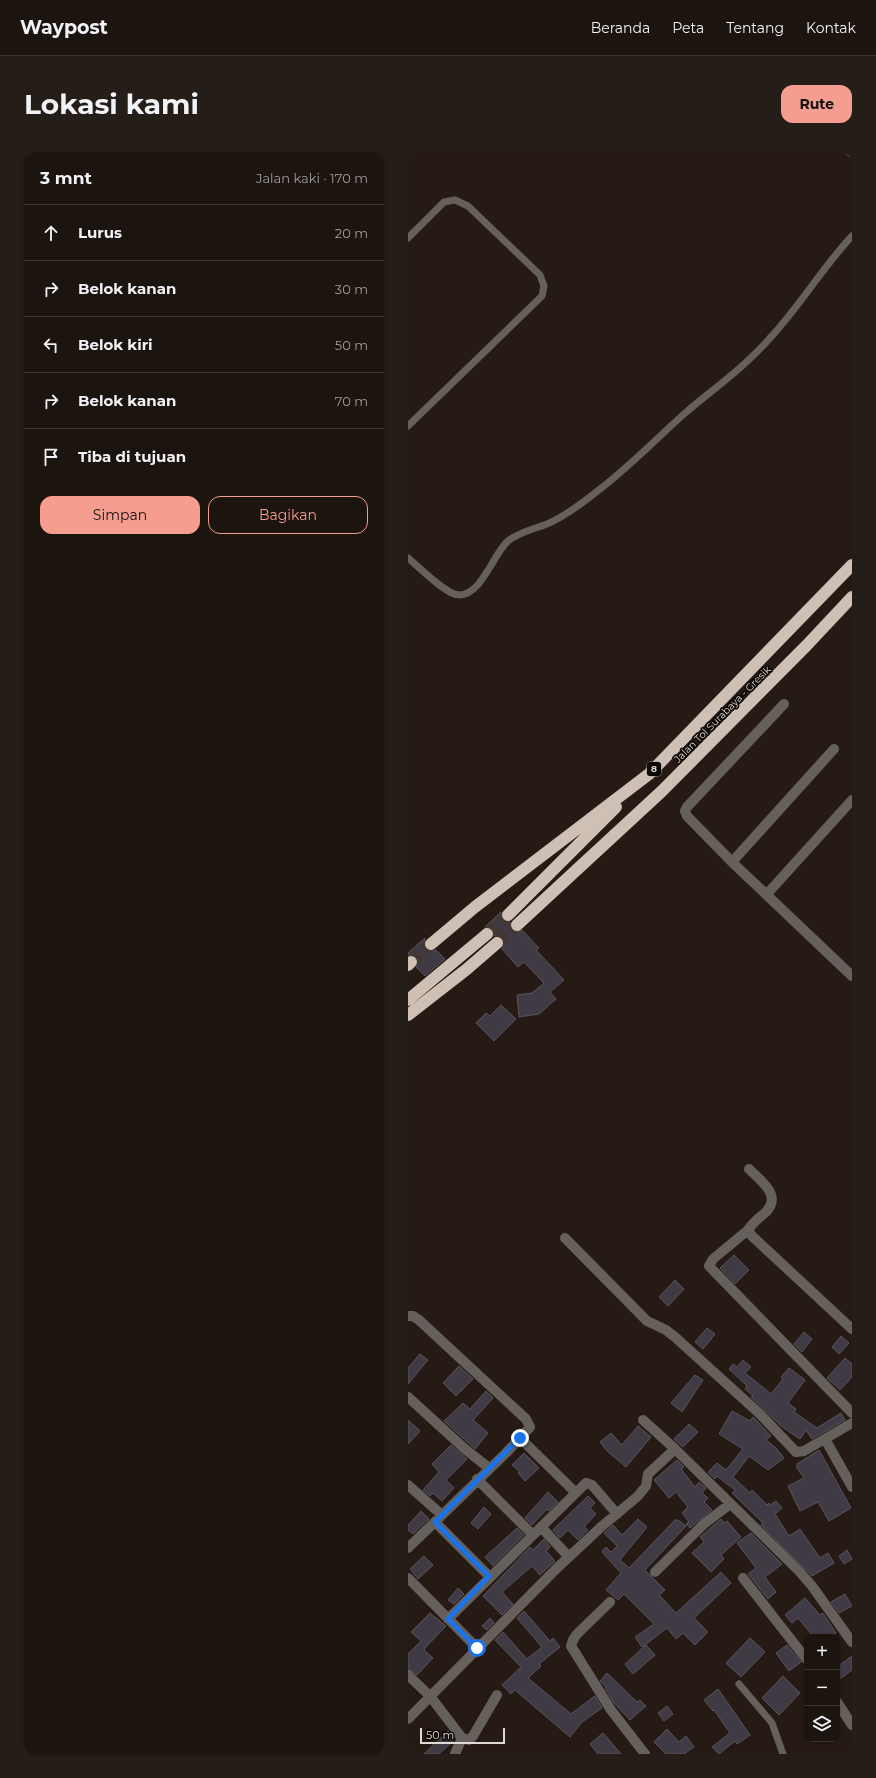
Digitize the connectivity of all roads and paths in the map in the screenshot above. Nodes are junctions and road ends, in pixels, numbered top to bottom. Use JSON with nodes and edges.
{"nodes":[{"id":1,"x":852,"y":236,"type":"edge"},
{"id":2,"x":408,"y":238,"type":"edge"},
{"id":3,"x":408,"y":426,"type":"edge"},
{"id":4,"x":408,"y":558,"type":"edge"},
{"id":5,"x":852,"y":565,"type":"edge"},
{"id":6,"x":852,"y":597,"type":"edge"},
{"id":7,"x":784,"y":704,"type":"dead end"},
{"id":8,"x":834,"y":749,"type":"dead end"},
{"id":9,"x":649,"y":774,"type":"junction"},
{"id":10,"x":852,"y":800,"type":"edge"},
{"id":11,"x":732,"y":862,"type":"junction"},
{"id":12,"x":767,"y":894,"type":"junction"},
{"id":13,"x":508,"y":915,"type":"tunnel mouth"},
{"id":14,"x":517,"y":926,"type":"tunnel mouth"},
{"id":15,"x":487,"y":934,"type":"tunnel mouth"},
{"id":16,"x":497,"y":943,"type":"tunnel mouth"},
{"id":17,"x":431,"y":944,"type":"tunnel mouth"},
{"id":18,"x":852,"y":976,"type":"edge"},
{"id":19,"x":408,"y":1000,"type":"edge"},
{"id":20,"x":408,"y":1015,"type":"edge"},
{"id":21,"x":749,"y":1169,"type":"dead end"},
{"id":22,"x":748,"y":1230,"type":"junction"},
{"id":23,"x":565,"y":1238,"type":"dead end"},
{"id":24,"x":408,"y":1316,"type":"edge"},
{"id":25,"x":852,"y":1330,"type":"edge"},
{"id":26,"x":408,"y":1397,"type":"edge"},
{"id":27,"x":852,"y":1413,"type":"edge"},
{"id":28,"x":643,"y":1420,"type":"dead end"},
{"id":29,"x":852,"y":1423,"type":"edge"},
{"id":30,"x":520,"y":1438,"type":"junction"},
{"id":31,"x":825,"y":1439,"type":"junction"},
{"id":32,"x":675,"y":1449,"type":"junction"},
{"id":33,"x":489,"y":1468,"type":"junction"},
{"id":34,"x":477,"y":1479,"type":"junction"},
{"id":35,"x":408,"y":1485,"type":"edge"},
{"id":36,"x":852,"y":1487,"type":"edge"},
{"id":37,"x":576,"y":1493,"type":"junction"},
{"id":38,"x":730,"y":1504,"type":"junction"},
{"id":39,"x":617,"y":1514,"type":"junction"},
{"id":40,"x":438,"y":1519,"type":"junction"},
{"id":41,"x":541,"y":1527,"type":"junction"},
{"id":42,"x":533,"y":1535,"type":"junction"},
{"id":43,"x":408,"y":1548,"type":"edge"},
{"id":44,"x":569,"y":1557,"type":"junction"},
{"id":45,"x":655,"y":1572,"type":"dead end"},
{"id":46,"x":489,"y":1576,"type":"junction"},
{"id":47,"x":408,"y":1578,"type":"edge"},
{"id":48,"x":743,"y":1578,"type":"dead end"},
{"id":49,"x":610,"y":1602,"type":"dead end"},
{"id":50,"x":448,"y":1619,"type":"junction"},
{"id":51,"x":852,"y":1642,"type":"edge"},
{"id":52,"x":477,"y":1648,"type":"junction"},
{"id":53,"x":804,"y":1656,"type":"edge"},
{"id":54,"x":408,"y":1674,"type":"edge"},
{"id":55,"x":739,"y":1684,"type":"dead end"},
{"id":56,"x":497,"y":1695,"type":"dead end"},
{"id":57,"x":430,"y":1696,"type":"junction"},
{"id":58,"x":840,"y":1706,"type":"edge"},
{"id":59,"x":408,"y":1719,"type":"edge"},
{"id":60,"x":852,"y":1725,"type":"edge"},
{"id":61,"x":462,"y":1738,"type":"junction"},
{"id":62,"x":454,"y":1754,"type":"edge"},
{"id":63,"x":645,"y":1754,"type":"edge"},
{"id":64,"x":783,"y":1754,"type":"edge"}],
"edges":[{"from":1,"to":4,"type":"lane"},
{"from":2,"to":3,"type":"lane"},
{"from":5,"to":9,"type":"highway","name":"Jalan Tol Surabaya - Gresik","number":"8"},
{"from":6,"to":14,"type":"highway","name":"Jalan Tol Surabaya - Gresik","number":"8"},
{"from":7,"to":11,"type":"street"},
{"from":8,"to":11,"type":"street"},
{"from":9,"to":13,"type":"highway","name":"Jalan Tol Surabaya - Gresik","number":"8"},
{"from":9,"to":17,"type":"highway","name":"Jalan Tol Surabaya - Gresik","number":"8"},
{"from":10,"to":12,"type":"street"},
{"from":11,"to":12,"type":"street"},
{"from":12,"to":18,"type":"street"},
{"from":15,"to":19,"type":"highway"},
{"from":16,"to":20,"type":"highway"},
{"from":21,"to":22,"type":"street"},
{"from":22,"to":25,"type":"street"},
{"from":22,"to":27,"type":"street"},
{"from":23,"to":31,"type":"street"},
{"from":24,"to":30,"type":"street"},
{"from":26,"to":33,"type":"street"},
{"from":28,"to":32,"type":"street"},
{"from":29,"to":31,"type":"street"},
{"from":30,"to":33,"type":"street"},
{"from":30,"to":37,"type":"street"},
{"from":31,"to":36,"type":"street"},
{"from":32,"to":38,"type":"street"},
{"from":32,"to":39,"type":"street"},
{"from":33,"to":34,"type":"street"},
{"from":34,"to":40,"type":"street"},
{"from":34,"to":42,"type":"street"},
{"from":35,"to":40,"type":"street"},
{"from":37,"to":39,"type":"street"},
{"from":37,"to":41,"type":"street"},
{"from":38,"to":45,"type":"street"},
{"from":38,"to":51,"type":"street"},
{"from":39,"to":44,"type":"street"},
{"from":40,"to":43,"type":"street"},
{"from":40,"to":46,"type":"street"},
{"from":41,"to":42,"type":"street"},
{"from":41,"to":44,"type":"street"},
{"from":42,"to":46,"type":"street"},
{"from":44,"to":52,"type":"street"},
{"from":46,"to":50,"type":"street"},
{"from":47,"to":50,"type":"street"},
{"from":48,"to":53,"type":"street"},
{"from":49,"to":63,"type":"street"},
{"from":50,"to":52,"type":"street"},
{"from":52,"to":57,"type":"street"},
{"from":54,"to":57,"type":"street"},
{"from":55,"to":64,"type":"lane"},
{"from":56,"to":61,"type":"street"},
{"from":57,"to":59,"type":"street"},
{"from":57,"to":61,"type":"street"},
{"from":58,"to":60,"type":"street"},
{"from":61,"to":62,"type":"street"}]}
